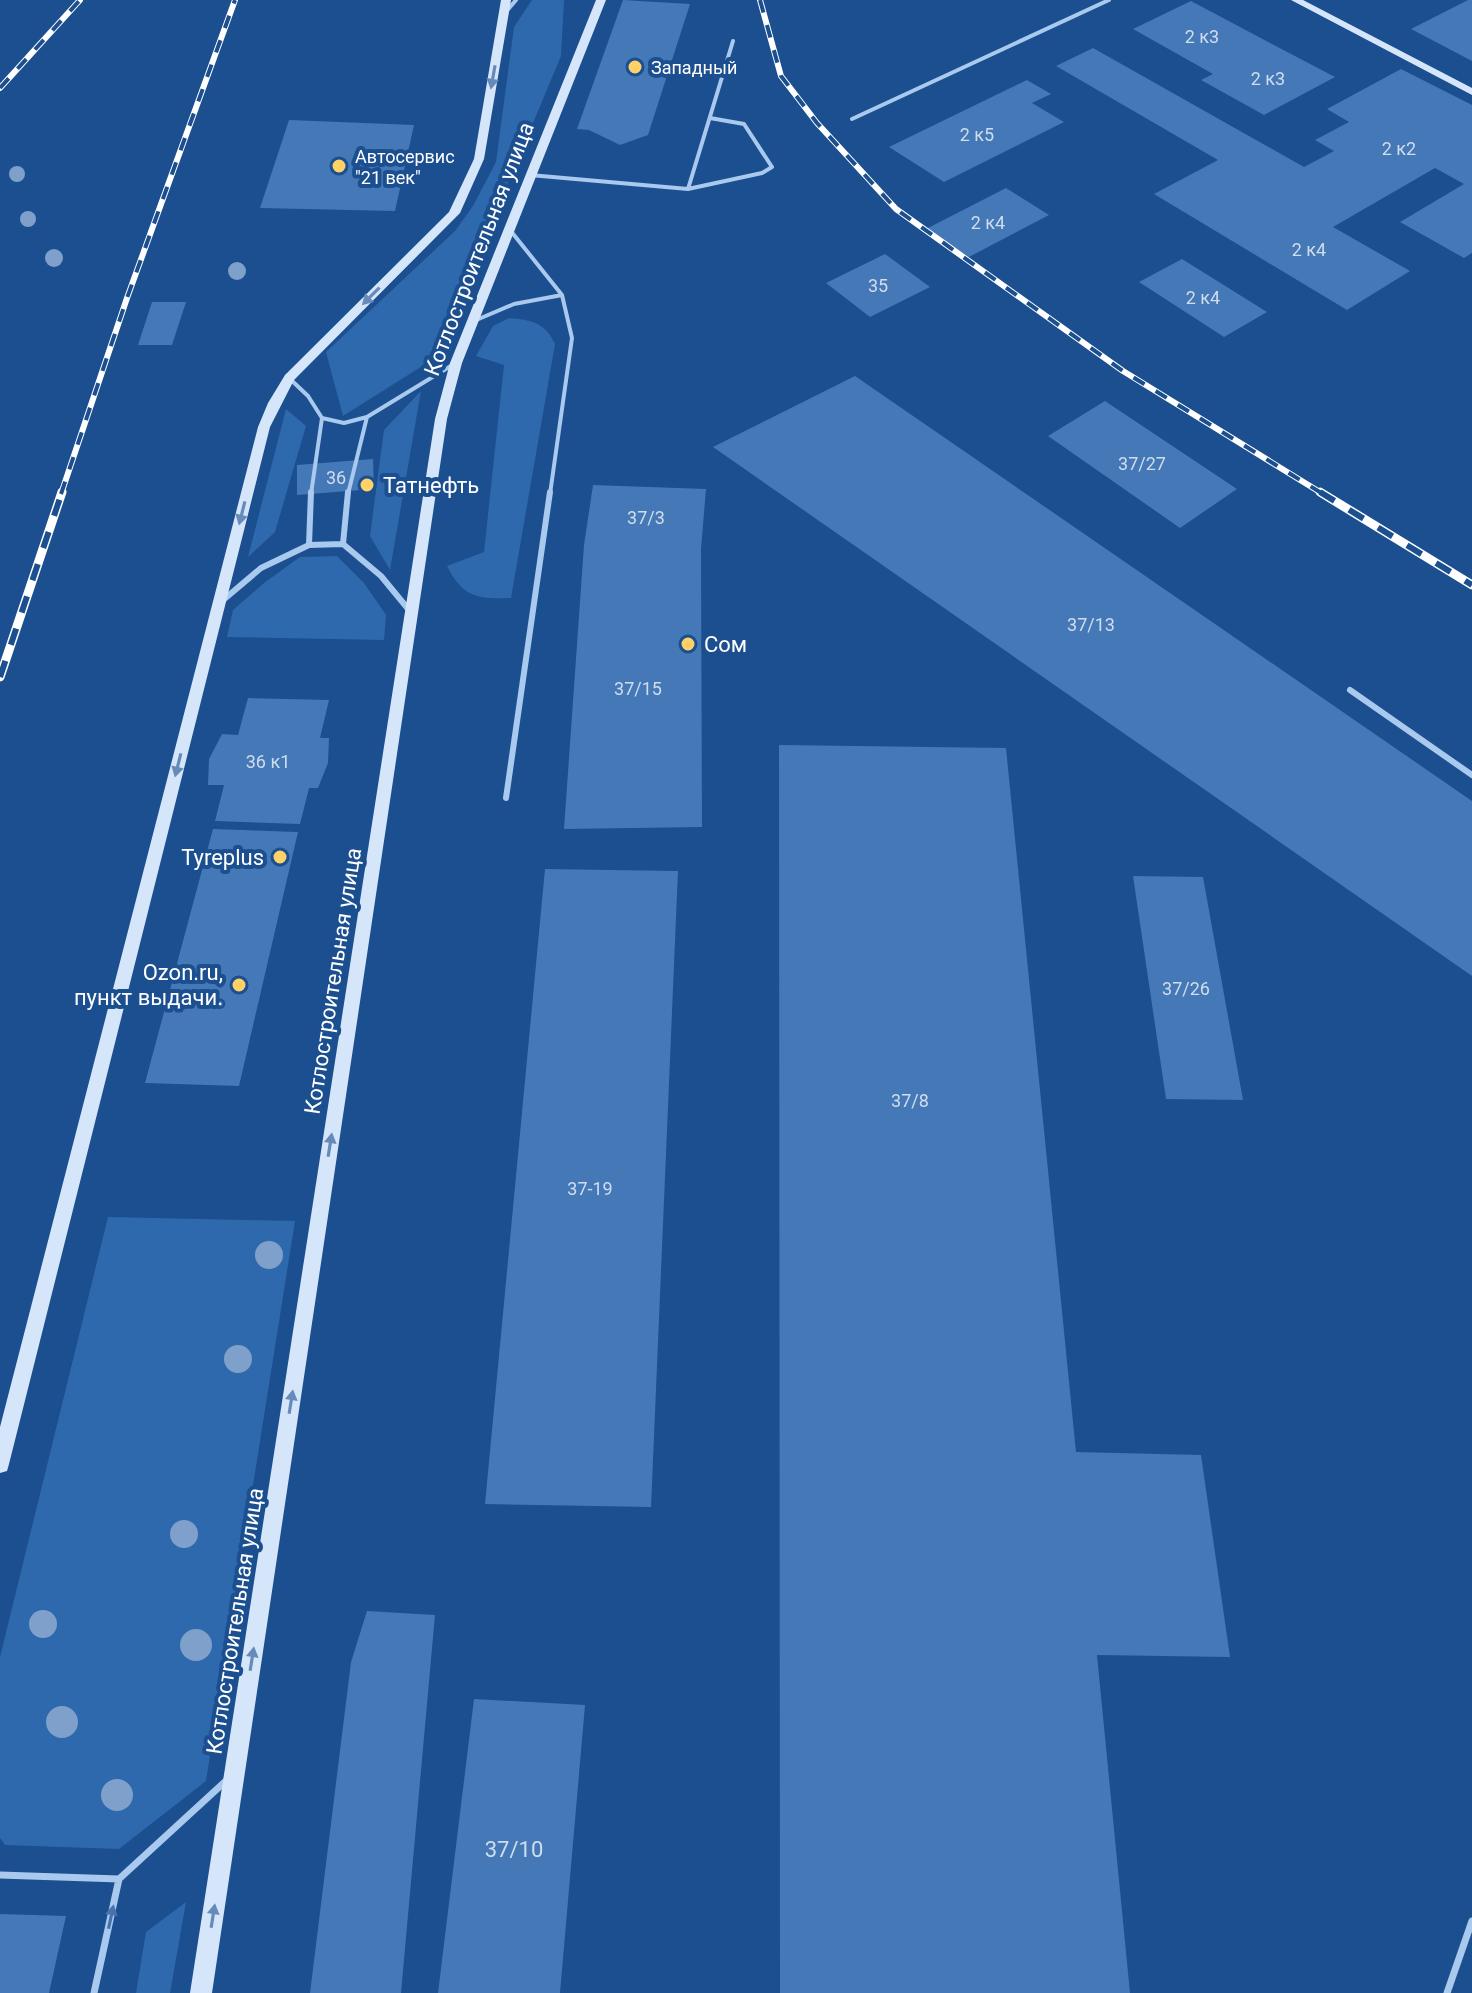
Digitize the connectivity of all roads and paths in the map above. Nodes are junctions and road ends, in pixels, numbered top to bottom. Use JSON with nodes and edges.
{"nodes":[{"id":1,"x":516,"y":0,"type":"edge"},
{"id":2,"x":1109,"y":0,"type":"edge"},
{"id":3,"x":1296,"y":0,"type":"edge"},
{"id":4,"x":597,"y":3,"type":"edge"},
{"id":5,"x":505,"y":7,"type":"edge"},
{"id":6,"x":733,"y":41,"type":"dead end"},
{"id":7,"x":1472,"y":92,"type":"edge"},
{"id":8,"x":710,"y":118,"type":"junction"},
{"id":9,"x":852,"y":119,"type":"dead end"},
{"id":10,"x":530,"y":175,"type":"junction"},
{"id":11,"x":688,"y":189,"type":"junction"},
{"id":12,"x":510,"y":230,"type":"junction"},
{"id":13,"x":562,"y":295,"type":"junction"},
{"id":14,"x":471,"y":323,"type":"junction"},
{"id":15,"x":456,"y":363,"type":"junction"},
{"id":16,"x":289,"y":378,"type":"junction"},
{"id":17,"x":367,"y":417,"type":"junction"},
{"id":18,"x":322,"y":418,"type":"junction"},
{"id":19,"x":343,"y":544,"type":"junction"},
{"id":20,"x":309,"y":545,"type":"junction"},
{"id":21,"x":219,"y":604,"type":"junction"},
{"id":22,"x":412,"y":613,"type":"junction"},
{"id":23,"x":1350,"y":690,"type":"dead end"},
{"id":24,"x":1472,"y":775,"type":"edge"},
{"id":25,"x":506,"y":798,"type":"dead end"},
{"id":26,"x":0,"y":1464,"type":"edge"},
{"id":27,"x":234,"y":1773,"type":"junction"},
{"id":28,"x":0,"y":1875,"type":"edge"},
{"id":29,"x":119,"y":1879,"type":"junction"},
{"id":30,"x":1472,"y":1921,"type":"edge"},
{"id":31,"x":94,"y":1993,"type":"edge"},
{"id":32,"x":201,"y":1993,"type":"edge"},
{"id":33,"x":1447,"y":1993,"type":"edge"}],
"edges":[{"from":1,"to":5,"type":"lane"},
{"from":2,"to":9,"type":"lane"},
{"from":3,"to":7,"type":"main road"},
{"from":4,"to":10,"type":"main road","name":"Котлостроительная улица"},
{"from":5,"to":16,"type":"main road","name":"Котлостроительная улица","one_way":true},
{"from":6,"to":8,"type":"lane"},
{"from":8,"to":11,"type":"lane"},
{"from":8,"to":11,"type":"lane"},
{"from":10,"to":11,"type":"lane"},
{"from":10,"to":12,"type":"main road","name":"Котлостроительная улица"},
{"from":12,"to":13,"type":"lane"},
{"from":12,"to":14,"type":"main road","name":"Котлостроительная улица"},
{"from":13,"to":14,"type":"lane"},
{"from":13,"to":25,"type":"lane"},
{"from":14,"to":15,"type":"main road","name":"Котлостроительная улица"},
{"from":15,"to":17,"type":"lane"},
{"from":15,"to":22,"type":"main road","name":"Котлостроительная улица"},
{"from":16,"to":18,"type":"lane"},
{"from":16,"to":21,"type":"main road","name":"Котлостроительная улица","one_way":true},
{"from":17,"to":18,"type":"lane"},
{"from":17,"to":19,"type":"lane"},
{"from":18,"to":20,"type":"lane"},
{"from":19,"to":20,"type":"lane"},
{"from":19,"to":22,"type":"lane"},
{"from":20,"to":21,"type":"lane"},
{"from":21,"to":26,"type":"main road","name":"Котлостроительная улица","one_way":true},
{"from":27,"to":22,"type":"main road","name":"Котлостроительная улица","one_way":true},
{"from":23,"to":24,"type":"lane"},
{"from":27,"to":29,"type":"lane"},
{"from":32,"to":27,"type":"main road","name":"Котлостроительная улица","one_way":true},
{"from":28,"to":29,"type":"lane"},
{"from":31,"to":29,"type":"lane","one_way":true},
{"from":30,"to":33,"type":"lane"}]}
